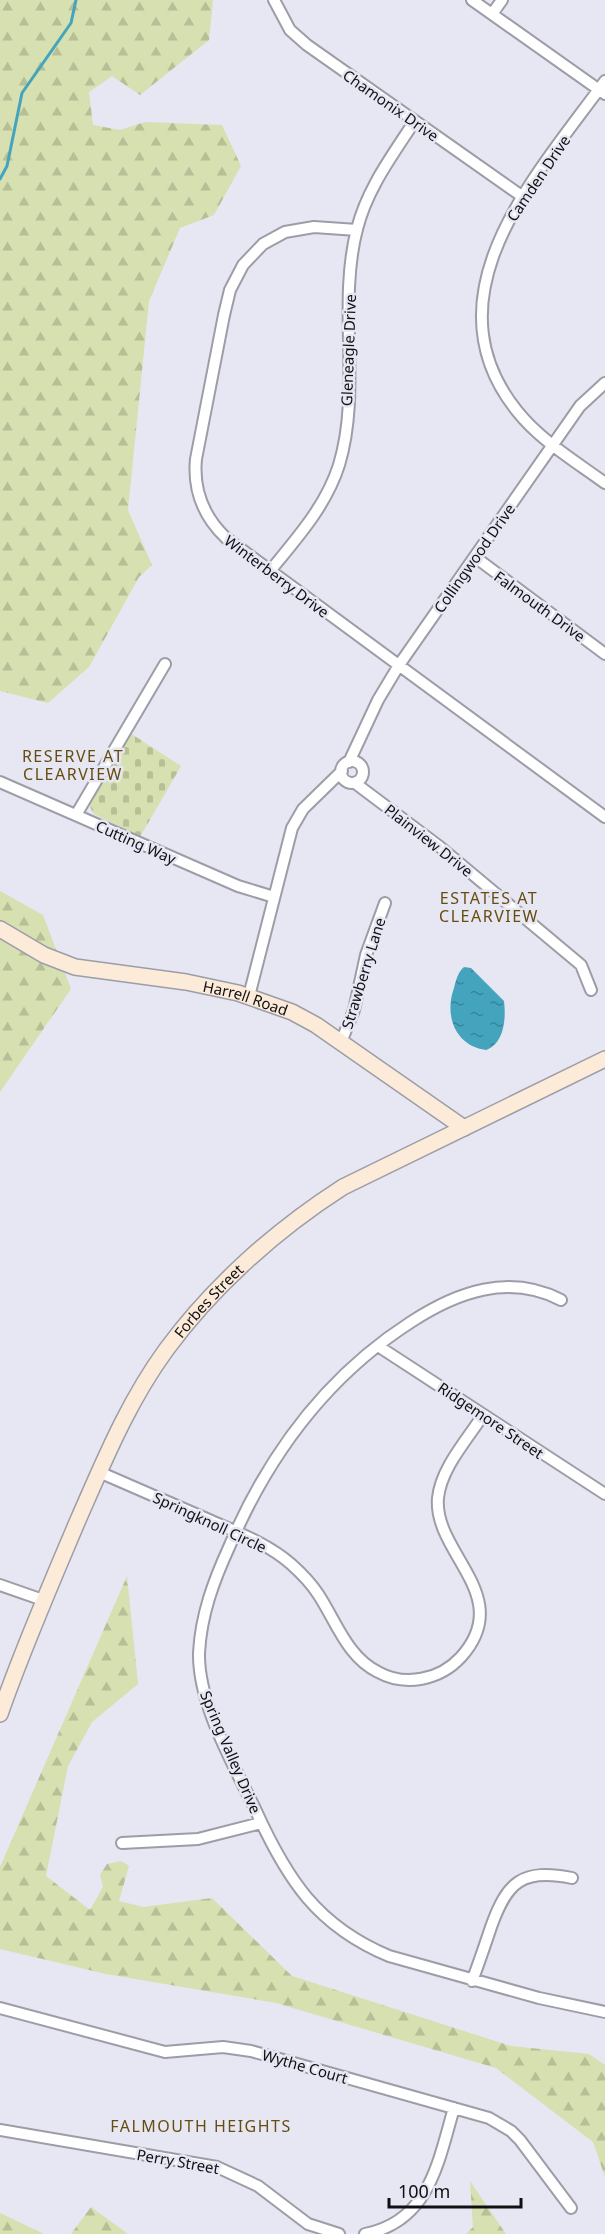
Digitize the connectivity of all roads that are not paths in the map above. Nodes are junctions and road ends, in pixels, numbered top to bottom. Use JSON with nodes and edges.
{"nodes":[{"id":1,"x":274,"y":0,"type":"edge"},
{"id":2,"x":472,"y":0,"type":"edge"},
{"id":3,"x":502,"y":0,"type":"edge"},
{"id":4,"x":492,"y":14,"type":"junction"},
{"id":5,"x":603,"y":88,"type":"edge"},
{"id":6,"x":414,"y":122,"type":"junction"},
{"id":7,"x":523,"y":197,"type":"junction"},
{"id":8,"x":357,"y":230,"type":"junction"},
{"id":9,"x":605,"y":383,"type":"edge"},
{"id":10,"x":553,"y":446,"type":"junction"},
{"id":11,"x":605,"y":483,"type":"edge"},
{"id":12,"x":475,"y":557,"type":"junction"},
{"id":13,"x":270,"y":571,"type":"junction"},
{"id":14,"x":605,"y":654,"type":"edge"},
{"id":15,"x":165,"y":664,"type":"dead end"},
{"id":16,"x":399,"y":665,"type":"junction"},
{"id":17,"x":354,"y":763,"type":"junction"},
{"id":18,"x":351,"y":778,"type":"junction"},
{"id":19,"x":0,"y":782,"type":"edge"},
{"id":20,"x":76,"y":815,"type":"junction"},
{"id":21,"x":605,"y":817,"type":"edge"},
{"id":22,"x":274,"y":897,"type":"junction"},
{"id":23,"x":385,"y":903,"type":"dead end"},
{"id":24,"x":0,"y":929,"type":"edge"},
{"id":25,"x":591,"y":990,"type":"dead end"},
{"id":26,"x":249,"y":996,"type":"junction"},
{"id":27,"x":341,"y":1042,"type":"junction"},
{"id":28,"x":605,"y":1059,"type":"edge"},
{"id":29,"x":464,"y":1128,"type":"junction"},
{"id":30,"x":561,"y":1300,"type":"dead end"},
{"id":31,"x":378,"y":1346,"type":"junction"},
{"id":32,"x":483,"y":1415,"type":"junction"},
{"id":33,"x":99,"y":1472,"type":"junction"},
{"id":34,"x":605,"y":1494,"type":"edge"},
{"id":35,"x":235,"y":1532,"type":"junction"},
{"id":36,"x":0,"y":1585,"type":"edge"},
{"id":37,"x":44,"y":1600,"type":"junction"},
{"id":38,"x":0,"y":1714,"type":"edge"},
{"id":39,"x":261,"y":1823,"type":"junction"},
{"id":40,"x":122,"y":1843,"type":"dead end"},
{"id":41,"x":572,"y":1878,"type":"dead end"},
{"id":42,"x":472,"y":1981,"type":"junction"},
{"id":43,"x":0,"y":2008,"type":"edge"},
{"id":44,"x":605,"y":2012,"type":"edge"},
{"id":45,"x":454,"y":2108,"type":"junction"},
{"id":46,"x":0,"y":2130,"type":"edge"},
{"id":47,"x":571,"y":2208,"type":"dead end"},
{"id":48,"x":339,"y":2234,"type":"edge"},
{"id":49,"x":365,"y":2234,"type":"edge"}],
"edges":[{"from":1,"to":6,"type":"street","name":"Chamonix Drive"},
{"from":2,"to":4,"type":"street"},
{"from":3,"to":4,"type":"street"},
{"from":4,"to":5,"type":"street"},
{"from":5,"to":7,"type":"street","name":"Camden Drive"},
{"from":6,"to":7,"type":"street","name":"Chamonix Drive"},
{"from":6,"to":8,"type":"street","name":"Gleneagle Drive"},
{"from":7,"to":10,"type":"street","name":"Camden Drive"},
{"from":8,"to":13,"type":"street","name":"Gleneagle Drive"},
{"from":8,"to":13,"type":"street","name":"Winterberry Drive"},
{"from":9,"to":10,"type":"street","name":"Collingwood Drive"},
{"from":10,"to":11,"type":"street","name":"Camden Drive"},
{"from":10,"to":12,"type":"street","name":"Collingwood Drive"},
{"from":12,"to":14,"type":"street","name":"Falmouth Drive"},
{"from":12,"to":16,"type":"street","name":"Collingwood Drive"},
{"from":13,"to":16,"type":"street","name":"Winterberry Drive"},
{"from":15,"to":20,"type":"street"},
{"from":16,"to":17,"type":"street","name":"Collingwood Drive"},
{"from":16,"to":21,"type":"street","name":"Winterberry Drive"},
{"from":17,"to":18,"type":"street","name":"Plainview Drive"},
{"from":17,"to":18,"type":"street","name":"Collingwood Drive"},
{"from":18,"to":22,"type":"street"},
{"from":18,"to":25,"type":"street","name":"Plainview Drive"},
{"from":19,"to":20,"type":"street","name":"Cutting Way"},
{"from":20,"to":22,"type":"street","name":"Cutting Way"},
{"from":22,"to":26,"type":"street"},
{"from":23,"to":27,"type":"street","name":"Strawberry Lane"},
{"from":24,"to":26,"type":"street","name":"Harrell Road"},
{"from":26,"to":27,"type":"street","name":"Harrell Road"},
{"from":27,"to":29,"type":"street","name":"Harrell Road"},
{"from":28,"to":29,"type":"street","name":"Forbes Street"},
{"from":29,"to":33,"type":"street","name":"Forbes Street"},
{"from":30,"to":31,"type":"street","name":"Spring Valley Drive"},
{"from":31,"to":32,"type":"street","name":"Ridgemore Street"},
{"from":31,"to":35,"type":"street","name":"Spring Valley Drive"},
{"from":32,"to":34,"type":"street","name":"Ridgemore Street"},
{"from":32,"to":35,"type":"street","name":"Springknoll Circle"},
{"from":33,"to":35,"type":"street","name":"Springknoll Circle"},
{"from":33,"to":37,"type":"street","name":"Forbes Street"},
{"from":35,"to":39,"type":"street","name":"Spring Valley Drive"},
{"from":36,"to":37,"type":"street"},
{"from":37,"to":38,"type":"street","name":"Forbes Street"},
{"from":39,"to":40,"type":"street"},
{"from":39,"to":42,"type":"street","name":"Spring Valley Drive"},
{"from":41,"to":42,"type":"street"},
{"from":42,"to":44,"type":"street","name":"Spring Valley Drive"},
{"from":43,"to":45,"type":"street","name":"Wythe Court"},
{"from":45,"to":47,"type":"street","name":"Wythe Court"},
{"from":45,"to":49,"type":"street"},
{"from":46,"to":48,"type":"street","name":"Perry Street"}]}
